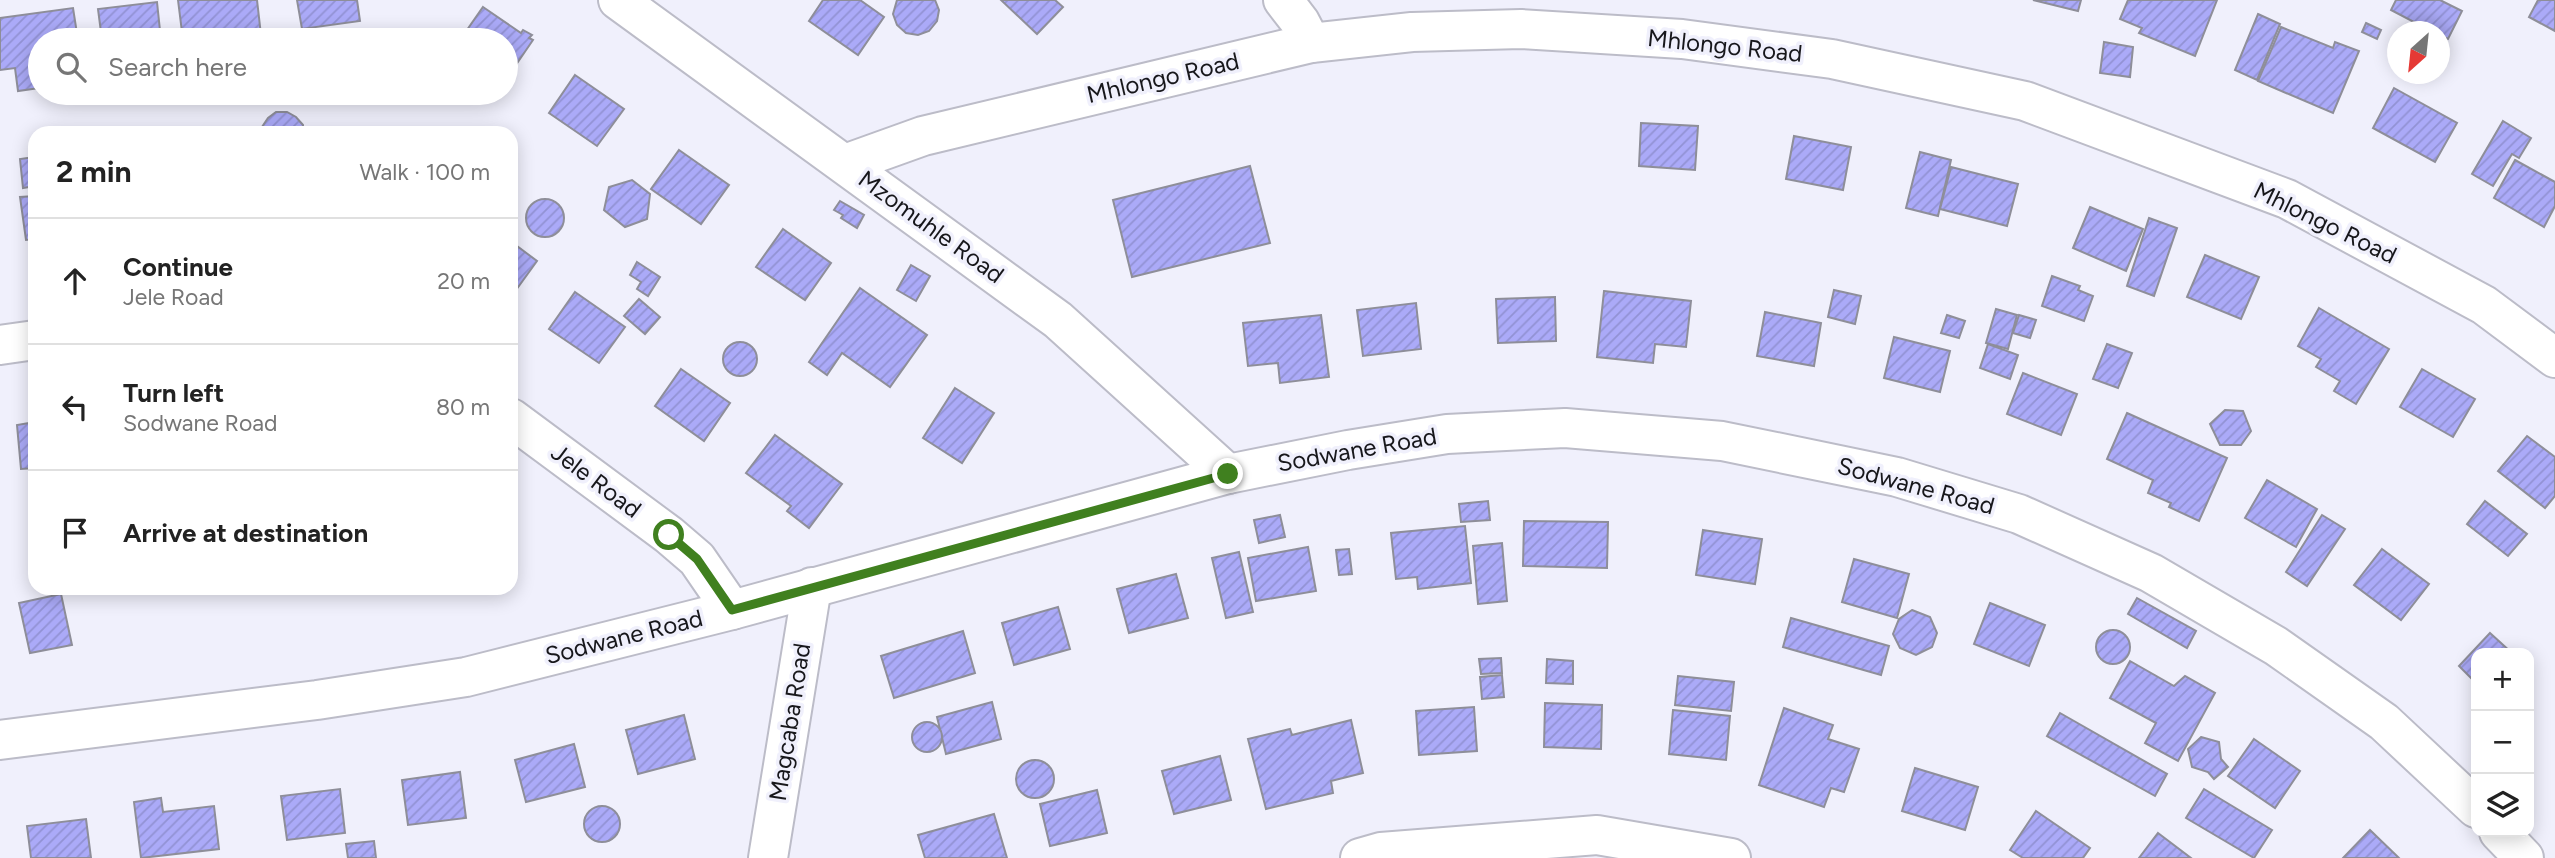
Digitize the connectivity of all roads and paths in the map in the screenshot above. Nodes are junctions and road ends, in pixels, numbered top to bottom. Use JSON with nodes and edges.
{"nodes":[{"id":1,"x":618,"y":0,"type":"edge"},
{"id":2,"x":1283,"y":0,"type":"edge"},
{"id":3,"x":1311,"y":43,"type":"junction"},
{"id":4,"x":845,"y":164,"type":"junction"},
{"id":5,"x":28,"y":341,"type":"edge"},
{"id":6,"x":0,"y":345,"type":"edge"},
{"id":7,"x":2555,"y":358,"type":"edge"},
{"id":8,"x":518,"y":423,"type":"edge"},
{"id":9,"x":1228,"y":474,"type":"junction"},
{"id":10,"x":812,"y":587,"type":"junction"},
{"id":11,"x":732,"y":610,"type":"junction"},
{"id":12,"x":0,"y":740,"type":"edge"},
{"id":13,"x":2471,"y":803,"type":"edge"},
{"id":14,"x":2504,"y":837,"type":"edge"},
{"id":15,"x":768,"y":858,"type":"edge"},
{"id":16,"x":1360,"y":858,"type":"edge"},
{"id":17,"x":1731,"y":858,"type":"edge"},
{"id":18,"x":2524,"y":858,"type":"edge"}],
"edges":[{"from":1,"to":4,"type":"street","name":"Mzomuhle Road"},
{"from":2,"to":3,"type":"street"},
{"from":3,"to":4,"type":"street","name":"Mhlongo Road"},
{"from":3,"to":7,"type":"street","name":"Mhlongo Road"},
{"from":4,"to":9,"type":"street","name":"Mzomuhle Road"},
{"from":5,"to":6,"type":"street"},
{"from":8,"to":11,"type":"street","name":"Jele Road"},
{"from":9,"to":10,"type":"street","name":"Sodwane Road"},
{"from":9,"to":13,"type":"street","name":"Sodwane Road"},
{"from":10,"to":11,"type":"street","name":"Sodwane Road"},
{"from":10,"to":15,"type":"street","name":"Magcaba Road"},
{"from":11,"to":12,"type":"street","name":"Sodwane Road"},
{"from":14,"to":18,"type":"street"},
{"from":16,"to":17,"type":"street"}]}
